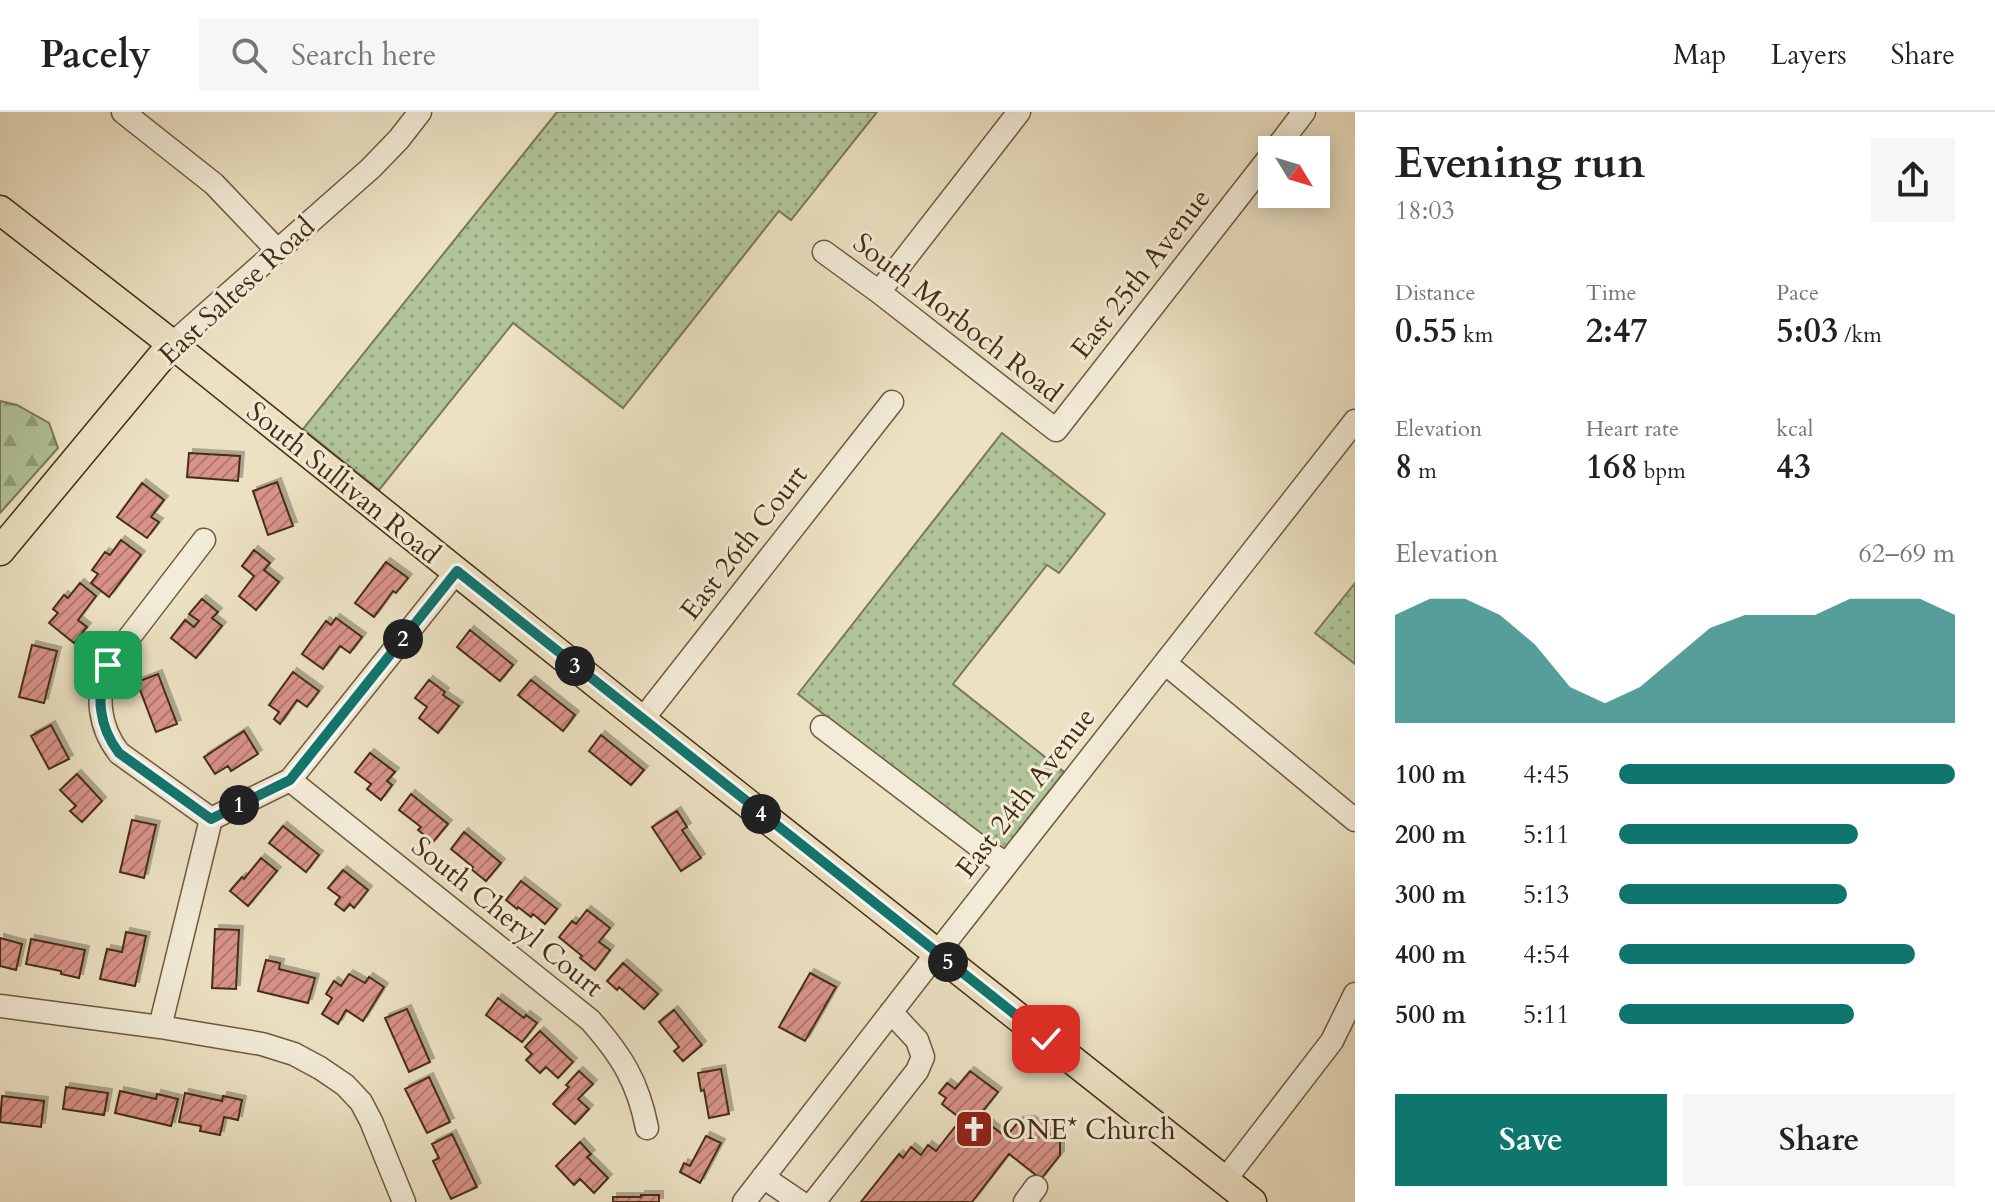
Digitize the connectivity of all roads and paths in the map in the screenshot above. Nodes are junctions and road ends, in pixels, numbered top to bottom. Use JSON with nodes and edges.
{"nodes":[{"id":1,"x":123,"y":112,"type":"edge"},
{"id":2,"x":420,"y":112,"type":"edge"},
{"id":3,"x":1019,"y":112,"type":"edge"},
{"id":4,"x":1304,"y":112,"type":"edge"},
{"id":5,"x":1285,"y":136,"type":"edge"},
{"id":6,"x":1258,"y":171,"type":"edge"},
{"id":7,"x":0,"y":210,"type":"edge"},
{"id":8,"x":277,"y":250,"type":"junction"},
{"id":9,"x":824,"y":252,"type":"dead end"},
{"id":10,"x":879,"y":292,"type":"junction"},
{"id":11,"x":172,"y":344,"type":"junction"},
{"id":12,"x":892,"y":402,"type":"dead end"},
{"id":13,"x":1355,"y":421,"type":"edge"},
{"id":14,"x":1056,"y":430,"type":"joint"},
{"id":15,"x":204,"y":540,"type":"dead end"},
{"id":16,"x":0,"y":551,"type":"edge"},
{"id":17,"x":457,"y":571,"type":"junction"},
{"id":18,"x":1165,"y":663,"type":"junction"},
{"id":19,"x":642,"y":720,"type":"junction"},
{"id":20,"x":822,"y":727,"type":"dead end"},
{"id":21,"x":290,"y":780,"type":"junction"},
{"id":22,"x":211,"y":819,"type":"junction"},
{"id":23,"x":1355,"y":820,"type":"edge"},
{"id":24,"x":1006,"y":864,"type":"junction"},
{"id":25,"x":937,"y":953,"type":"junction"},
{"id":26,"x":1355,"y":994,"type":"edge"},
{"id":27,"x":0,"y":1006,"type":"edge"},
{"id":28,"x":891,"y":1012,"type":"junction"},
{"id":29,"x":160,"y":1027,"type":"junction"},
{"id":30,"x":647,"y":1128,"type":"dead end"},
{"id":31,"x":763,"y":1177,"type":"junction"},
{"id":32,"x":1225,"y":1180,"type":"junction"},
{"id":33,"x":404,"y":1202,"type":"edge"},
{"id":34,"x":744,"y":1202,"type":"edge"},
{"id":35,"x":800,"y":1202,"type":"edge"},
{"id":36,"x":814,"y":1202,"type":"edge"},
{"id":37,"x":1252,"y":1202,"type":"edge"}],
"edges":[{"from":1,"to":8,"type":"street"},
{"from":2,"to":8,"type":"street","name":"East Saltese Road"},
{"from":3,"to":10,"type":"street"},
{"from":4,"to":5,"type":"street","name":"East 25th Avenue"},
{"from":6,"to":14,"type":"street","name":"East 25th Avenue"},
{"from":7,"to":11,"type":"main road","name":"South Sullivan Road"},
{"from":8,"to":11,"type":"street","name":"East Saltese Road"},
{"from":9,"to":10,"type":"street","name":"South Morboch Road"},
{"from":10,"to":14,"type":"street","name":"South Morboch Road"},
{"from":11,"to":16,"type":"main road","name":"East Saltese Road"},
{"from":11,"to":17,"type":"main road","name":"South Sullivan Road"},
{"from":12,"to":19,"type":"street","name":"East 26th Court"},
{"from":13,"to":18,"type":"street","name":"East 24th Avenue"},
{"from":15,"to":22,"type":"street"},
{"from":17,"to":19,"type":"main road","name":"South Sullivan Road"},
{"from":17,"to":21,"type":"street"},
{"from":18,"to":23,"type":"street"},
{"from":18,"to":24,"type":"street","name":"East 24th Avenue"},
{"from":19,"to":25,"type":"main road","name":"South Sullivan Road"},
{"from":20,"to":24,"type":"street"},
{"from":21,"to":22,"type":"street"},
{"from":21,"to":30,"type":"street","name":"South Cheryl Court"},
{"from":22,"to":29,"type":"street"},
{"from":24,"to":25,"type":"street","name":"East 24th Avenue"},
{"from":25,"to":28,"type":"street","name":"East 24th Avenue"},
{"from":25,"to":32,"type":"main road","name":"South Sullivan Road"},
{"from":26,"to":32,"type":"street"},
{"from":27,"to":29,"type":"street"},
{"from":28,"to":31,"type":"street","name":"East 24th Avenue"},
{"from":28,"to":36,"type":"street"},
{"from":29,"to":33,"type":"street"},
{"from":31,"to":34,"type":"street","name":"East 24th Avenue"},
{"from":31,"to":35,"type":"street"},
{"from":32,"to":37,"type":"main road","name":"South Sullivan Road"}]}
